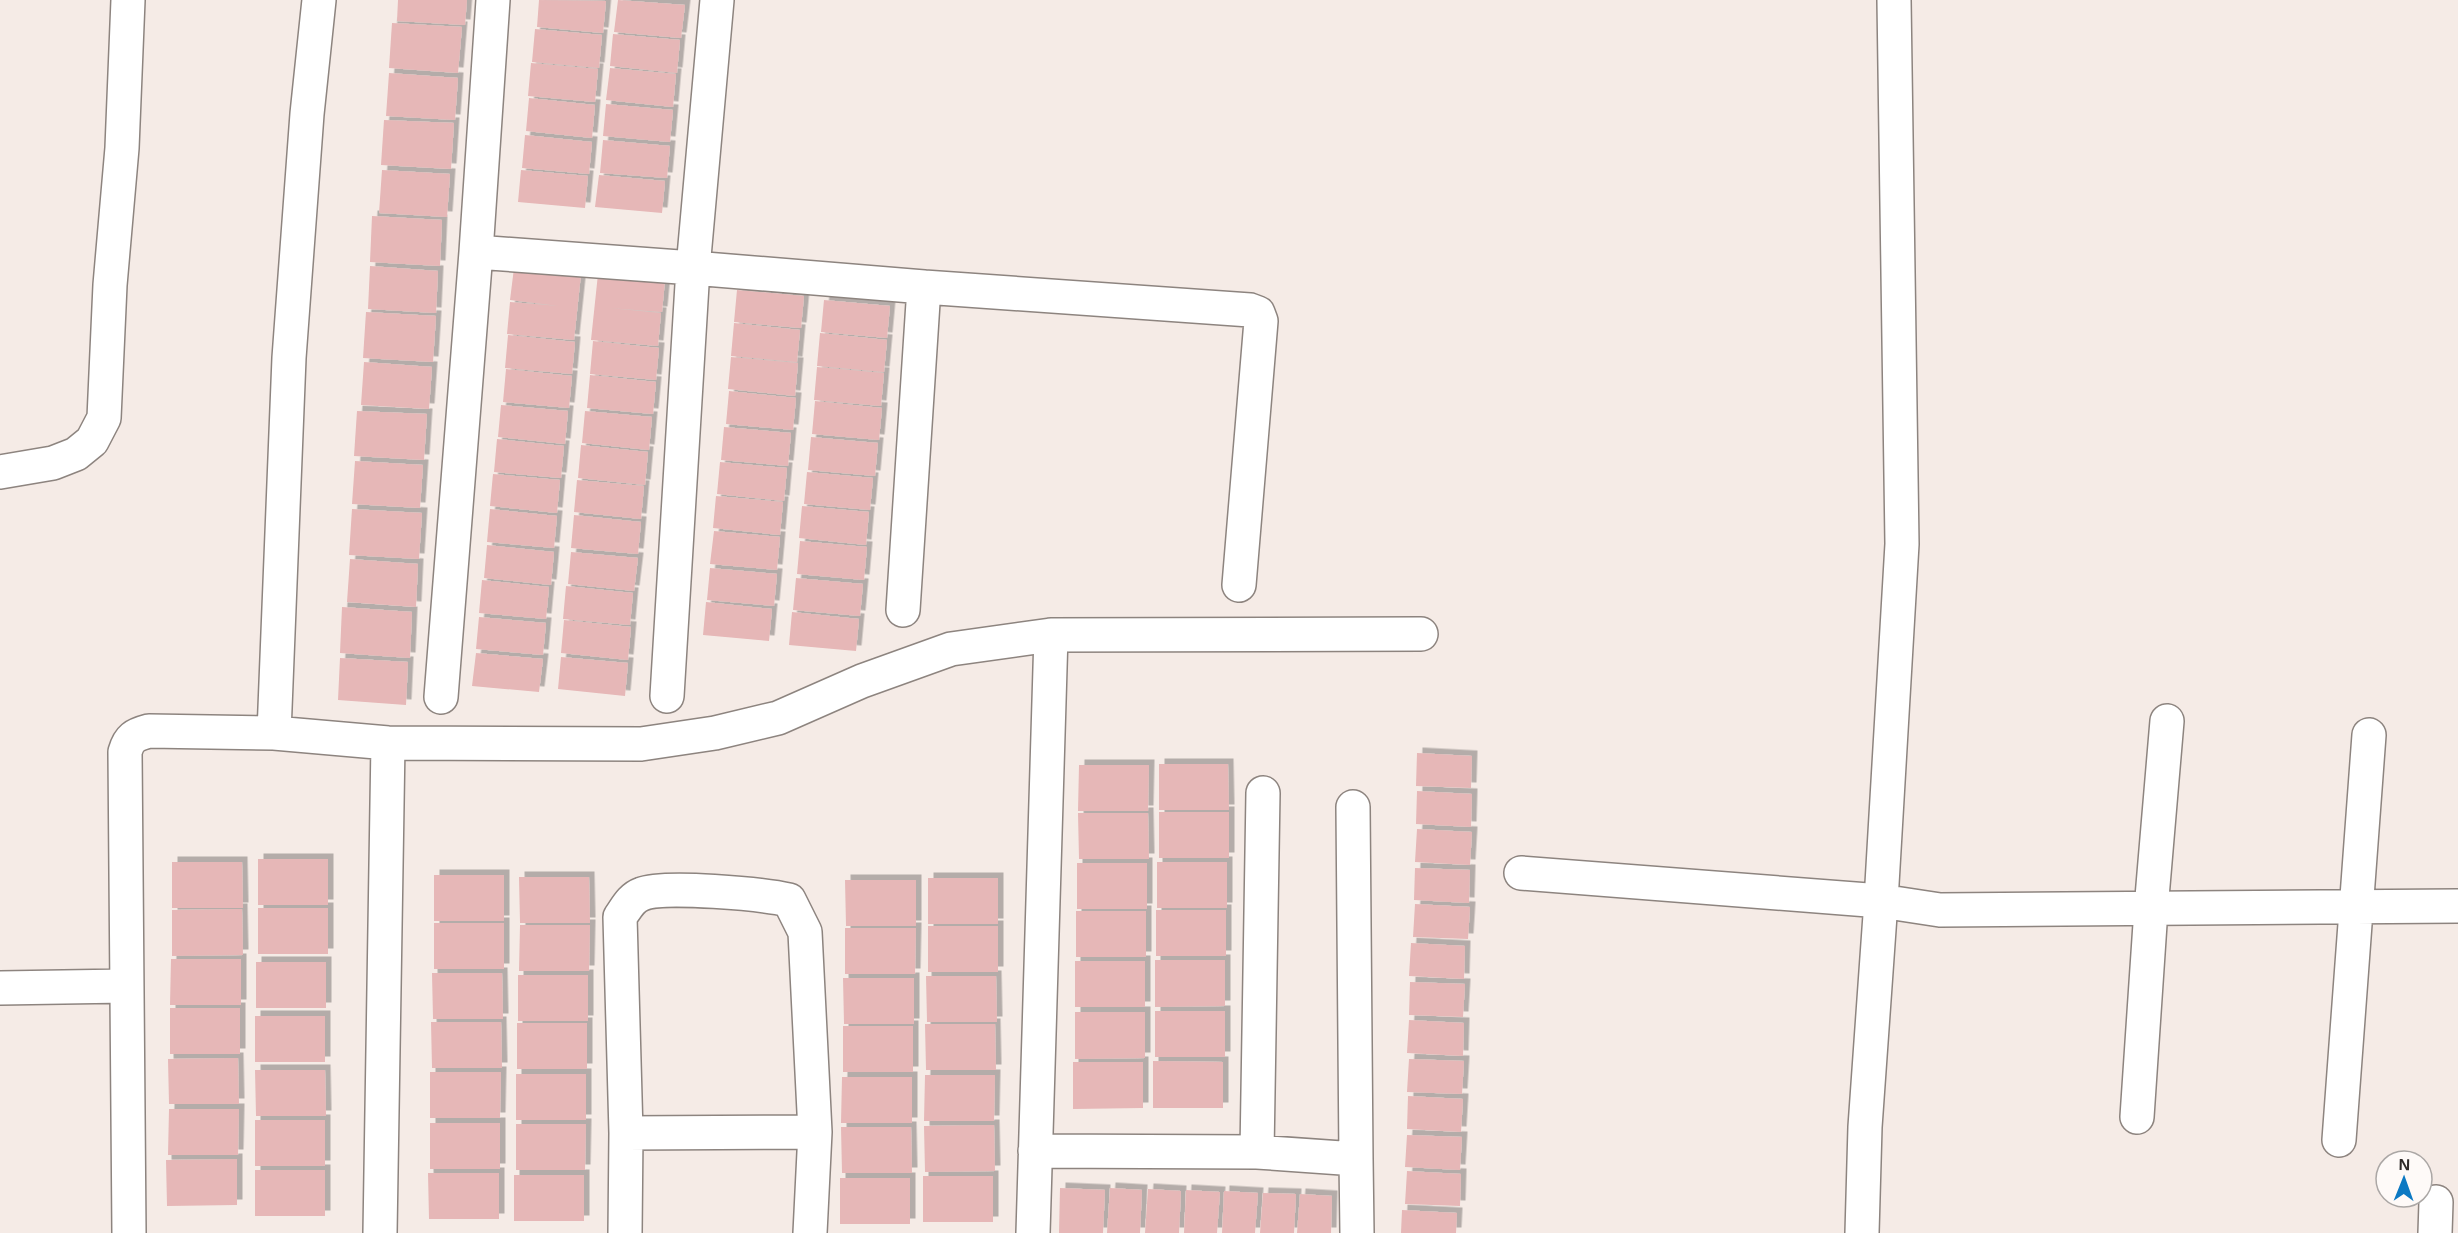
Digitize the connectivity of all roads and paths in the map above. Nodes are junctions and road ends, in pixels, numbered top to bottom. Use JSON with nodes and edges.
{"nodes":[{"id":1,"x":128,"y":0,"type":"edge"},
{"id":2,"x":319,"y":0,"type":"edge"},
{"id":3,"x":493,"y":0,"type":"edge"},
{"id":4,"x":717,"y":0,"type":"edge"},
{"id":5,"x":1894,"y":0,"type":"edge"},
{"id":6,"x":476,"y":252,"type":"junction"},
{"id":7,"x":693,"y":268,"type":"junction"},
{"id":8,"x":924,"y":287,"type":"junction"},
{"id":9,"x":0,"y":472,"type":"edge"},
{"id":10,"x":1239,"y":585,"type":"dead end"},
{"id":11,"x":903,"y":610,"type":"dead end"},
{"id":12,"x":1421,"y":634,"type":"dead end"},
{"id":13,"x":1051,"y":635,"type":"junction"},
{"id":14,"x":667,"y":696,"type":"dead end"},
{"id":15,"x":441,"y":697,"type":"dead end"},
{"id":16,"x":2167,"y":721,"type":"dead end"},
{"id":17,"x":274,"y":733,"type":"junction"},
{"id":18,"x":2369,"y":735,"type":"dead end"},
{"id":19,"x":388,"y":743,"type":"junction"},
{"id":20,"x":1263,"y":793,"type":"dead end"},
{"id":21,"x":1353,"y":807,"type":"dead end"},
{"id":22,"x":1521,"y":873,"type":"dead end"},
{"id":23,"x":1881,"y":901,"type":"junction"},
{"id":24,"x":2458,"y":906,"type":"edge"},
{"id":25,"x":2357,"y":907,"type":"junction"},
{"id":26,"x":2151,"y":909,"type":"junction"},
{"id":27,"x":126,"y":986,"type":"junction"},
{"id":28,"x":0,"y":988,"type":"edge"},
{"id":29,"x":2137,"y":1117,"type":"dead end"},
{"id":30,"x":815,"y":1131,"type":"junction"},
{"id":31,"x":626,"y":1133,"type":"junction"},
{"id":32,"x":2339,"y":1140,"type":"dead end"},
{"id":33,"x":1035,"y":1151,"type":"junction"},
{"id":34,"x":1257,"y":1152,"type":"junction"},
{"id":35,"x":1356,"y":1159,"type":"junction"},
{"id":36,"x":129,"y":1233,"type":"edge"},
{"id":37,"x":380,"y":1233,"type":"edge"},
{"id":38,"x":625,"y":1233,"type":"edge"},
{"id":39,"x":810,"y":1233,"type":"edge"},
{"id":40,"x":1033,"y":1233,"type":"edge"},
{"id":41,"x":1357,"y":1233,"type":"edge"},
{"id":42,"x":1862,"y":1233,"type":"edge"}],
"edges":[{"from":1,"to":9,"type":"street"},
{"from":2,"to":17,"type":"street"},
{"from":3,"to":6,"type":"street"},
{"from":4,"to":7,"type":"street"},
{"from":5,"to":23,"type":"street"},
{"from":6,"to":7,"type":"street"},
{"from":6,"to":15,"type":"street"},
{"from":7,"to":8,"type":"street"},
{"from":7,"to":14,"type":"street"},
{"from":8,"to":10,"type":"street"},
{"from":8,"to":11,"type":"street"},
{"from":12,"to":13,"type":"street"},
{"from":13,"to":19,"type":"street"},
{"from":13,"to":33,"type":"street"},
{"from":16,"to":26,"type":"street"},
{"from":17,"to":19,"type":"street"},
{"from":17,"to":27,"type":"street"},
{"from":18,"to":25,"type":"street"},
{"from":19,"to":37,"type":"street"},
{"from":20,"to":34,"type":"street"},
{"from":21,"to":35,"type":"street"},
{"from":22,"to":23,"type":"street"},
{"from":23,"to":26,"type":"street"},
{"from":23,"to":42,"type":"street"},
{"from":24,"to":25,"type":"street"},
{"from":25,"to":26,"type":"street"},
{"from":25,"to":32,"type":"street"},
{"from":26,"to":29,"type":"street"},
{"from":27,"to":28,"type":"street"},
{"from":27,"to":36,"type":"street"},
{"from":30,"to":31,"type":"street"},
{"from":30,"to":31,"type":"street"},
{"from":30,"to":39,"type":"street"},
{"from":31,"to":38,"type":"street"},
{"from":33,"to":34,"type":"street"},
{"from":33,"to":40,"type":"street"},
{"from":34,"to":35,"type":"street"},
{"from":35,"to":41,"type":"street"}]}
